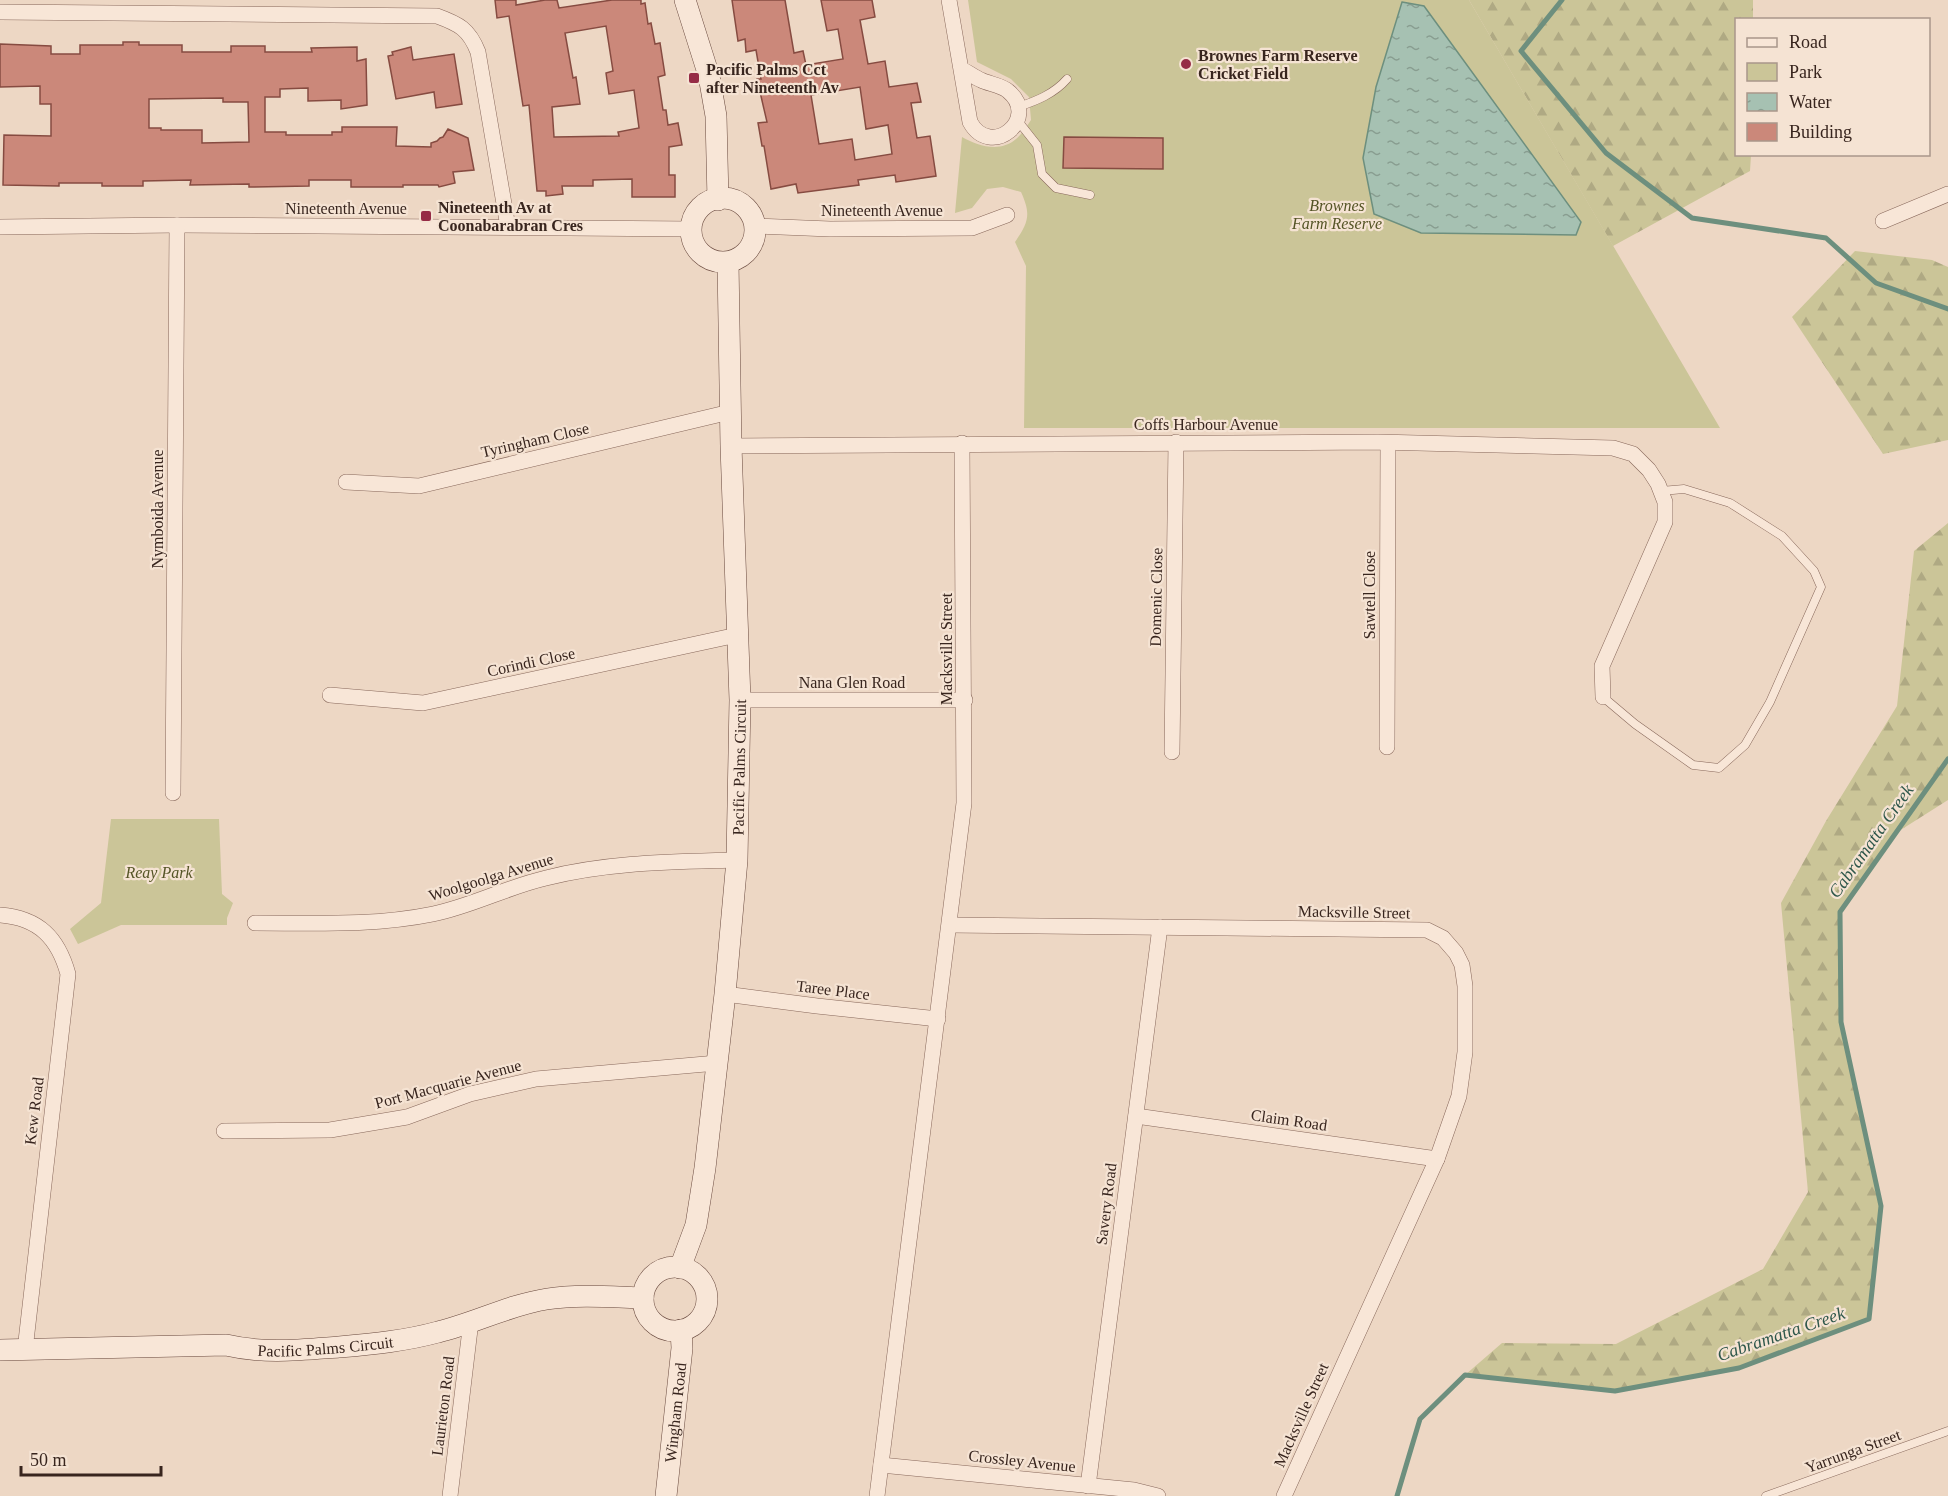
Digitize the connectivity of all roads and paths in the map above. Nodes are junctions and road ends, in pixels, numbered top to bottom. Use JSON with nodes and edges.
{"nodes":[{"id":1,"x":685,"y":0,"type":"edge"},
{"id":2,"x":949,"y":0,"type":"edge"},
{"id":3,"x":0,"y":12,"type":"edge"},
{"id":4,"x":961,"y":69,"type":"junction"},
{"id":5,"x":1067,"y":80,"type":"dead end"},
{"id":6,"x":1018,"y":114,"type":"junction"},
{"id":7,"x":1948,"y":194,"type":"edge"},
{"id":8,"x":1090,"y":195,"type":"dead end"},
{"id":9,"x":718,"y":200,"type":"junction"},
{"id":10,"x":1007,"y":215,"type":"dead end"},
{"id":11,"x":1883,"y":221,"type":"dead end"},
{"id":12,"x":177,"y":225,"type":"junction"},
{"id":13,"x":755,"y":226,"type":"junction"},
{"id":14,"x":0,"y":227,"type":"edge"},
{"id":15,"x":508,"y":227,"type":"junction"},
{"id":16,"x":691,"y":229,"type":"junction"},
{"id":17,"x":728,"y":262,"type":"junction"},
{"id":18,"x":730,"y":412,"type":"junction"},
{"id":19,"x":1176,"y":442,"type":"junction"},
{"id":20,"x":962,"y":443,"type":"junction"},
{"id":21,"x":1388,"y":443,"type":"junction"},
{"id":22,"x":731,"y":446,"type":"junction"},
{"id":23,"x":346,"y":482,"type":"dead end"},
{"id":24,"x":1661,"y":491,"type":"junction"},
{"id":25,"x":737,"y":635,"type":"junction"},
{"id":26,"x":330,"y":695,"type":"dead end"},
{"id":27,"x":1603,"y":698,"type":"joint"},
{"id":28,"x":740,"y":700,"type":"junction"},
{"id":29,"x":964,"y":700,"type":"junction"},
{"id":30,"x":1387,"y":747,"type":"dead end"},
{"id":31,"x":1172,"y":752,"type":"dead end"},
{"id":32,"x":173,"y":793,"type":"dead end"},
{"id":33,"x":737,"y":860,"type":"junction"},
{"id":34,"x":0,"y":915,"type":"edge"},
{"id":35,"x":255,"y":923,"type":"dead end"},
{"id":36,"x":950,"y":925,"type":"junction"},
{"id":37,"x":1160,"y":927,"type":"junction"},
{"id":38,"x":725,"y":994,"type":"junction"},
{"id":39,"x":938,"y":1019,"type":"junction"},
{"id":40,"x":717,"y":1063,"type":"junction"},
{"id":41,"x":1136,"y":1116,"type":"junction"},
{"id":42,"x":224,"y":1131,"type":"dead end"},
{"id":43,"x":1437,"y":1159,"type":"junction"},
{"id":44,"x":680,"y":1268,"type":"junction"},
{"id":45,"x":643,"y":1298,"type":"junction"},
{"id":46,"x":471,"y":1321,"type":"junction"},
{"id":47,"x":681,"y":1330,"type":"junction"},
{"id":48,"x":0,"y":1350,"type":"edge"},
{"id":49,"x":25,"y":1350,"type":"junction"},
{"id":50,"x":1948,"y":1431,"type":"edge"},
{"id":51,"x":881,"y":1465,"type":"junction"},
{"id":52,"x":1088,"y":1486,"type":"junction"},
{"id":53,"x":450,"y":1496,"type":"edge"},
{"id":54,"x":666,"y":1496,"type":"edge"},
{"id":55,"x":877,"y":1496,"type":"edge"},
{"id":56,"x":1158,"y":1496,"type":"edge"},
{"id":57,"x":1284,"y":1496,"type":"edge"},
{"id":58,"x":1766,"y":1496,"type":"edge"}],
"edges":[{"from":1,"to":9,"type":"street"},
{"from":2,"to":4,"type":"street"},
{"from":3,"to":15,"type":"street"},
{"from":4,"to":6,"type":"street"},
{"from":4,"to":6,"type":"street"},
{"from":5,"to":6,"type":"lane"},
{"from":6,"to":8,"type":"lane"},
{"from":7,"to":11,"type":"street"},
{"from":9,"to":13,"type":"street"},
{"from":9,"to":16,"type":"street"},
{"from":10,"to":13,"type":"street","name":"Nineteenth Avenue"},
{"from":12,"to":14,"type":"street","name":"Nineteenth Avenue"},
{"from":12,"to":15,"type":"street","name":"Nineteenth Avenue"},
{"from":12,"to":32,"type":"street","name":"Nymboida Avenue"},
{"from":13,"to":17,"type":"street"},
{"from":15,"to":16,"type":"street","name":"Nineteenth Avenue"},
{"from":16,"to":17,"type":"street"},
{"from":17,"to":18,"type":"street","name":"Pacific Palms Circuit"},
{"from":18,"to":22,"type":"street","name":"Pacific Palms Circuit"},
{"from":18,"to":23,"type":"street","name":"Tyringham Close"},
{"from":19,"to":20,"type":"street","name":"Coffs Harbour Avenue"},
{"from":19,"to":21,"type":"street","name":"Coffs Harbour Avenue"},
{"from":19,"to":31,"type":"street","name":"Domenic Close"},
{"from":20,"to":22,"type":"street","name":"Coffs Harbour Avenue"},
{"from":20,"to":29,"type":"street","name":"Macksville Street"},
{"from":21,"to":24,"type":"street","name":"Coffs Harbour Avenue"},
{"from":21,"to":30,"type":"street","name":"Sawtell Close"},
{"from":22,"to":25,"type":"street","name":"Pacific Palms Circuit"},
{"from":24,"to":27,"type":"street","name":"Coffs Harbour Avenue"},
{"from":24,"to":27,"type":"lane","name":"Coffs Harbour Avenue"},
{"from":25,"to":26,"type":"street","name":"Corindi Close"},
{"from":25,"to":28,"type":"street","name":"Pacific Palms Circuit"},
{"from":28,"to":29,"type":"street","name":"Nana Glen Road"},
{"from":28,"to":33,"type":"street","name":"Pacific Palms Circuit"},
{"from":29,"to":36,"type":"street","name":"Macksville Street"},
{"from":33,"to":35,"type":"street","name":"Woolgoolga Avenue"},
{"from":33,"to":38,"type":"street","name":"Pacific Palms Circuit"},
{"from":34,"to":49,"type":"street","name":"Kew Road"},
{"from":36,"to":37,"type":"street","name":"Macksville Street"},
{"from":36,"to":39,"type":"street","name":"Macksville Street"},
{"from":37,"to":41,"type":"street","name":"Savery Road"},
{"from":37,"to":43,"type":"street","name":"Macksville Street"},
{"from":38,"to":39,"type":"street","name":"Taree Place"},
{"from":38,"to":40,"type":"street","name":"Pacific Palms Circuit"},
{"from":39,"to":51,"type":"street","name":"Macksville Street"},
{"from":40,"to":42,"type":"street","name":"Port Macquarie Avenue"},
{"from":40,"to":44,"type":"street","name":"Pacific Palms Circuit"},
{"from":41,"to":43,"type":"street","name":"Claim Road"},
{"from":41,"to":52,"type":"street","name":"Savery Road"},
{"from":43,"to":57,"type":"street","name":"Macksville Street"},
{"from":44,"to":45,"type":"street"},
{"from":44,"to":47,"type":"street"},
{"from":45,"to":46,"type":"street","name":"Pacific Palms Circuit"},
{"from":45,"to":47,"type":"street"},
{"from":46,"to":49,"type":"street","name":"Pacific Palms Circuit"},
{"from":46,"to":53,"type":"street","name":"Laurieton Road"},
{"from":47,"to":54,"type":"street","name":"Wingham Road"},
{"from":48,"to":49,"type":"street","name":"Pacific Palms Circuit"},
{"from":50,"to":58,"type":"lane","name":"Yarrunga Street"},
{"from":51,"to":52,"type":"street","name":"Crossley Avenue"},
{"from":51,"to":55,"type":"street","name":"Macksville Street"},
{"from":52,"to":56,"type":"street","name":"Crossley Avenue"}]}
